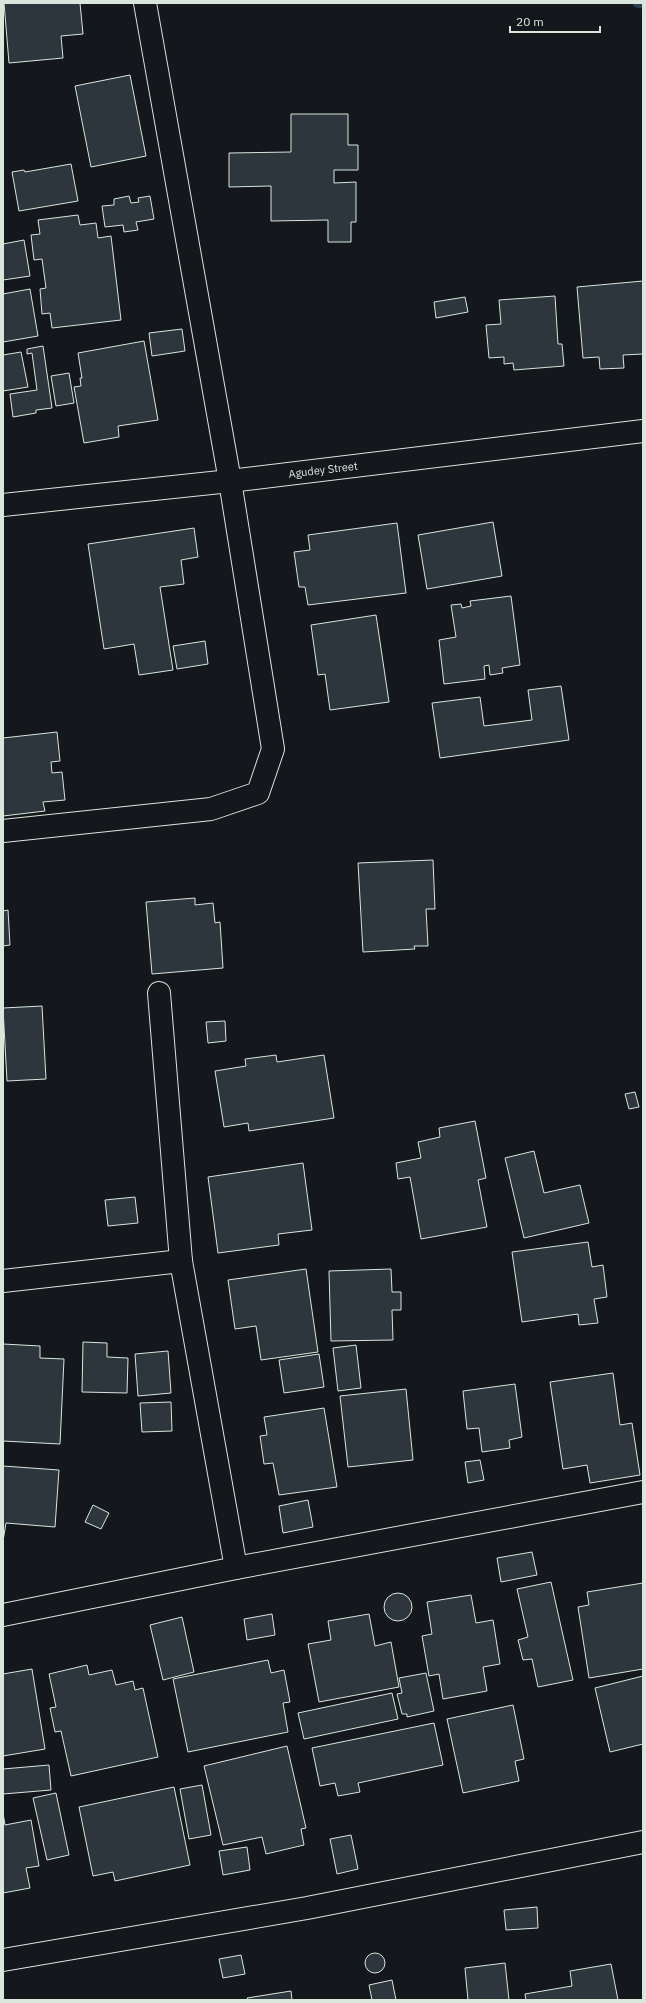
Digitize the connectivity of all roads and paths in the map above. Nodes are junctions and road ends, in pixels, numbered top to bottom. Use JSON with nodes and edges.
{"nodes":[{"id":1,"x":146,"y":3,"type":"edge"},
{"id":2,"x":643,"y":431,"type":"edge"},
{"id":3,"x":230,"y":481,"type":"junction"},
{"id":4,"x":3,"y":505,"type":"edge"},
{"id":5,"x":3,"y":831,"type":"edge"},
{"id":6,"x":158,"y":993,"type":"dead end"},
{"id":7,"x":181,"y":1261,"type":"junction"},
{"id":8,"x":3,"y":1281,"type":"edge"},
{"id":9,"x":643,"y":1492,"type":"edge"},
{"id":10,"x":236,"y":1568,"type":"junction"},
{"id":11,"x":3,"y":1615,"type":"edge"},
{"id":12,"x":643,"y":1842,"type":"edge"},
{"id":13,"x":3,"y":1960,"type":"edge"}],
"edges":[{"from":1,"to":3,"type":"street"},
{"from":2,"to":3,"type":"street","name":"Agudey Street"},
{"from":3,"to":4,"type":"street","name":"Agudey Street"},
{"from":3,"to":5,"type":"street"},
{"from":6,"to":7,"type":"street"},
{"from":7,"to":8,"type":"street"},
{"from":7,"to":10,"type":"street"},
{"from":9,"to":10,"type":"street"},
{"from":10,"to":11,"type":"street"},
{"from":12,"to":13,"type":"street"}]}
